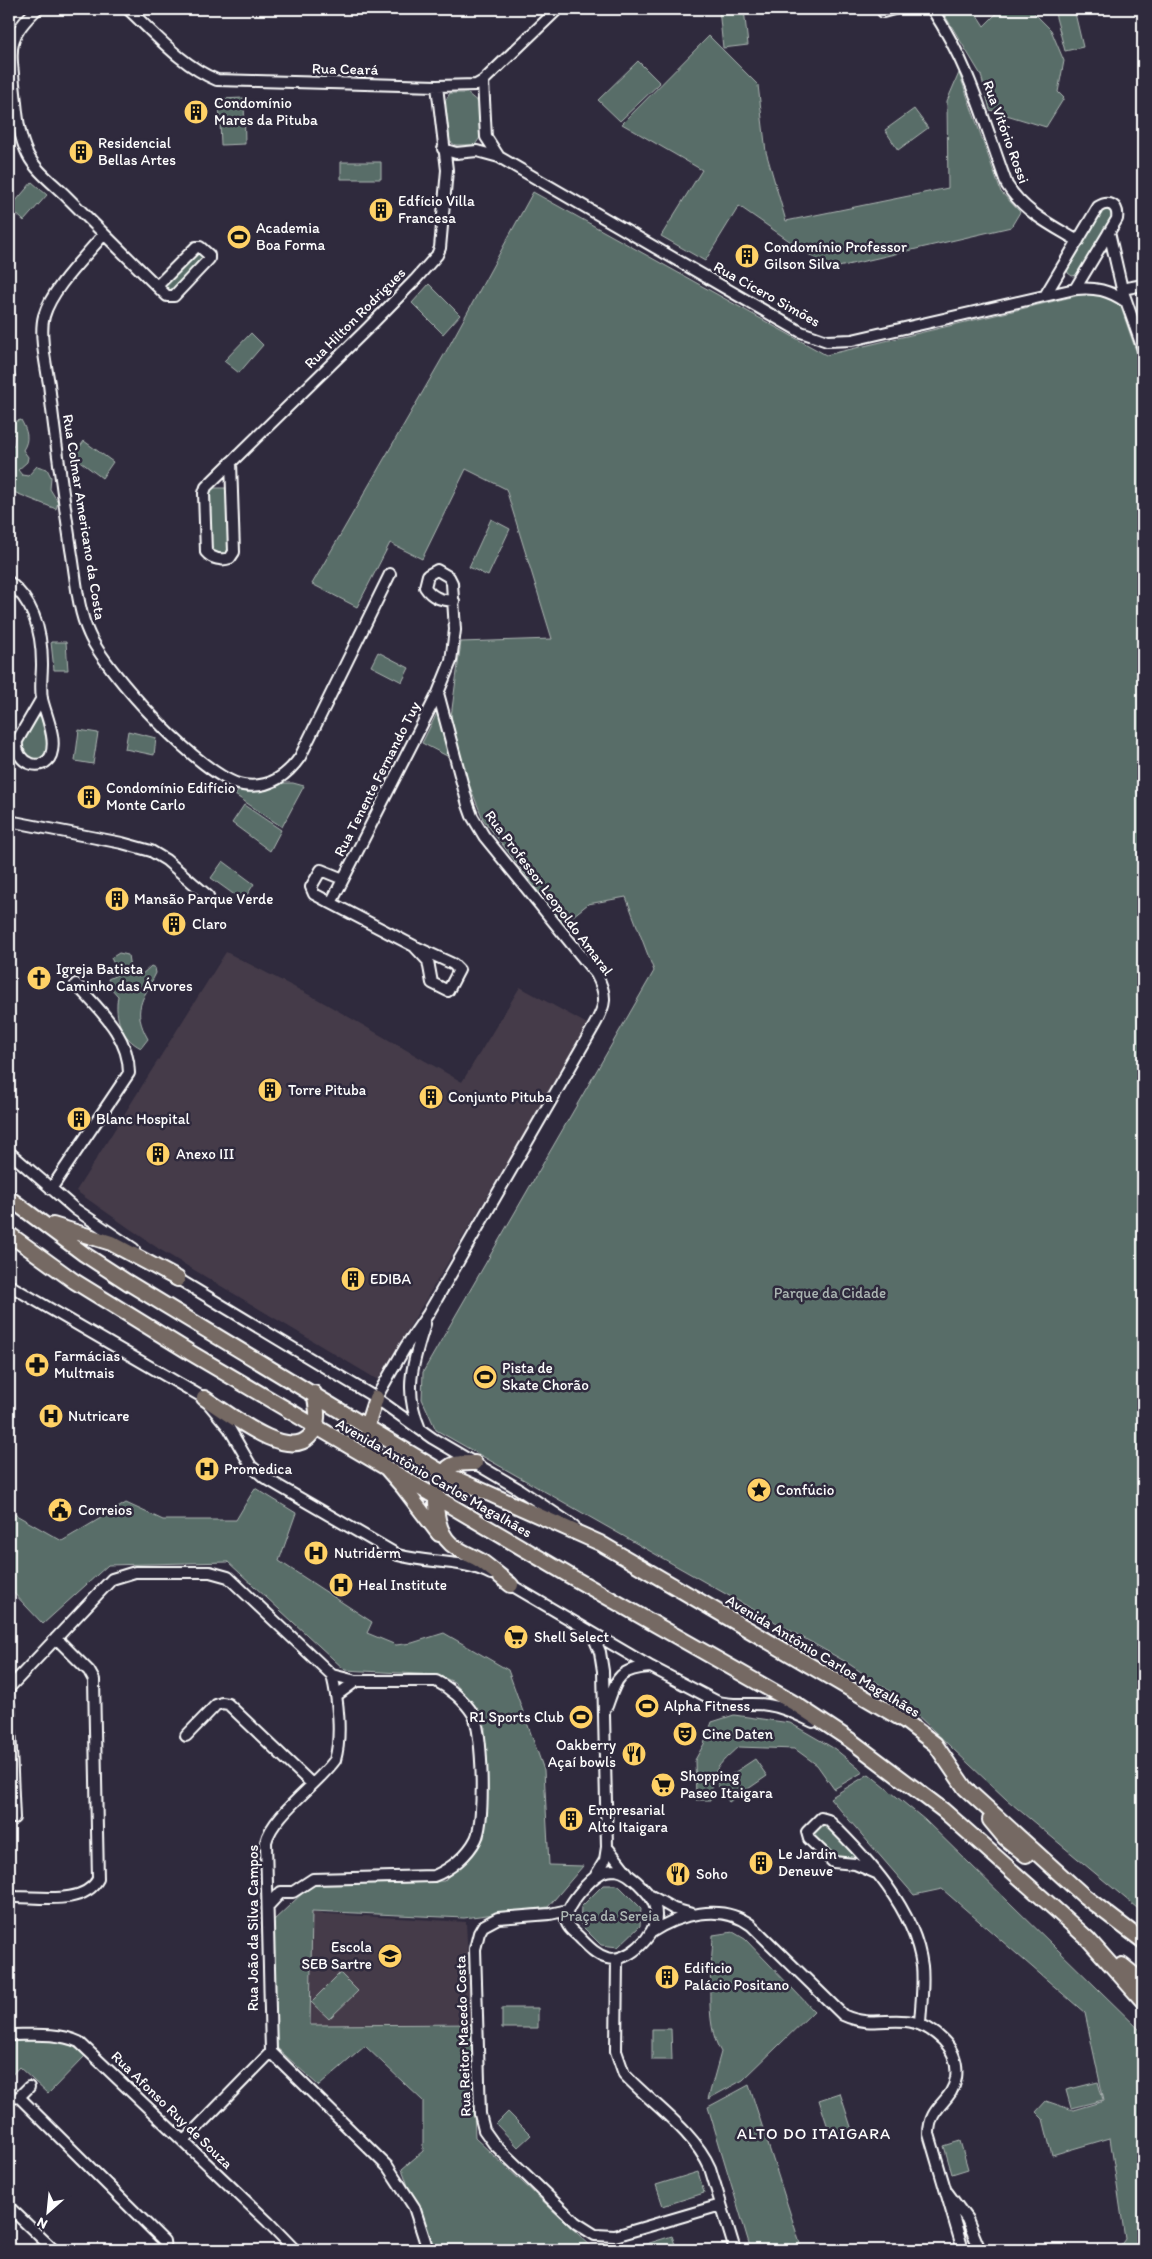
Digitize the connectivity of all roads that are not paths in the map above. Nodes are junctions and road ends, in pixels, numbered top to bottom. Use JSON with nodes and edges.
{"nodes":[{"id":1,"x":37,"y":9,"type":"edge"},
{"id":2,"x":128,"y":9,"type":"edge"},
{"id":3,"x":558,"y":9,"type":"edge"},
{"id":4,"x":894,"y":9,"type":"edge"},
{"id":5,"x":932,"y":9,"type":"edge"},
{"id":6,"x":883,"y":12,"type":"dead end"},
{"id":7,"x":483,"y":81,"type":"junction"},
{"id":8,"x":438,"y":86,"type":"junction"},
{"id":9,"x":486,"y":137,"type":"junction"},
{"id":10,"x":443,"y":149,"type":"junction"},
{"id":11,"x":476,"y":151,"type":"junction"},
{"id":12,"x":456,"y":153,"type":"junction"},
{"id":13,"x":499,"y":157,"type":"junction"},
{"id":14,"x":446,"y":170,"type":"junction"},
{"id":15,"x":1109,"y":232,"type":"junction"},
{"id":16,"x":104,"y":234,"type":"junction"},
{"id":17,"x":1078,"y":241,"type":"junction"},
{"id":18,"x":1143,"y":285,"type":"edge"},
{"id":19,"x":157,"y":286,"type":"junction"},
{"id":20,"x":1075,"y":289,"type":"junction"},
{"id":21,"x":1122,"y":289,"type":"junction"},
{"id":22,"x":1046,"y":294,"type":"junction"},
{"id":23,"x":1126,"y":302,"type":"junction"},
{"id":24,"x":1143,"y":349,"type":"edge"},
{"id":25,"x":231,"y":462,"type":"junction"},
{"id":26,"x":390,"y":574,"type":"dead end"},
{"id":27,"x":9,"y":582,"type":"edge"},
{"id":28,"x":454,"y":601,"type":"dead end"},
{"id":29,"x":438,"y":693,"type":"junction"},
{"id":30,"x":42,"y":698,"type":"junction"},
{"id":31,"x":9,"y":821,"type":"edge"},
{"id":32,"x":343,"y":879,"type":"junction"},
{"id":33,"x":208,"y":896,"type":"dead end"},
{"id":34,"x":331,"y":903,"type":"junction"},
{"id":35,"x":414,"y":946,"type":"junction"},
{"id":36,"x":76,"y":984,"type":"dead end"},
{"id":37,"x":9,"y":1152,"type":"edge"},
{"id":38,"x":51,"y":1189,"type":"junction"},
{"id":39,"x":9,"y":1198,"type":"edge"},
{"id":40,"x":21,"y":1208,"type":"junction"},
{"id":41,"x":9,"y":1234,"type":"edge"},
{"id":42,"x":9,"y":1238,"type":"edge"},
{"id":43,"x":26,"y":1247,"type":"junction"},
{"id":44,"x":178,"y":1279,"type":"junction"},
{"id":45,"x":9,"y":1284,"type":"edge"},
{"id":46,"x":428,"y":1314,"type":"junction"},
{"id":47,"x":314,"y":1393,"type":"junction"},
{"id":48,"x":204,"y":1398,"type":"junction"},
{"id":49,"x":376,"y":1398,"type":"junction"},
{"id":50,"x":367,"y":1426,"type":"junction"},
{"id":51,"x":315,"y":1428,"type":"junction"},
{"id":52,"x":420,"y":1430,"type":"junction"},
{"id":53,"x":475,"y":1463,"type":"junction"},
{"id":54,"x":390,"y":1471,"type":"junction"},
{"id":55,"x":443,"y":1473,"type":"junction"},
{"id":56,"x":436,"y":1497,"type":"junction"},
{"id":57,"x":449,"y":1543,"type":"junction"},
{"id":58,"x":600,"y":1543,"type":"junction"},
{"id":59,"x":511,"y":1585,"type":"junction"},
{"id":60,"x":592,"y":1633,"type":"junction"},
{"id":61,"x":56,"y":1638,"type":"junction"},
{"id":62,"x":650,"y":1667,"type":"junction"},
{"id":63,"x":332,"y":1675,"type":"junction"},
{"id":64,"x":356,"y":1681,"type":"junction"},
{"id":65,"x":9,"y":1688,"type":"edge"},
{"id":66,"x":337,"y":1695,"type":"junction"},
{"id":67,"x":9,"y":1705,"type":"edge"},
{"id":68,"x":606,"y":1712,"type":"junction"},
{"id":69,"x":186,"y":1736,"type":"dead end"},
{"id":70,"x":850,"y":1740,"type":"junction"},
{"id":71,"x":312,"y":1784,"type":"junction"},
{"id":72,"x":965,"y":1788,"type":"junction"},
{"id":73,"x":14,"y":1818,"type":"dead end"},
{"id":74,"x":607,"y":1847,"type":"junction"},
{"id":75,"x":876,"y":1873,"type":"junction"},
{"id":76,"x":629,"y":1875,"type":"junction"},
{"id":77,"x":595,"y":1877,"type":"junction"},
{"id":78,"x":267,"y":1882,"type":"junction"},
{"id":79,"x":281,"y":1892,"type":"junction"},
{"id":80,"x":9,"y":1895,"type":"edge"},
{"id":81,"x":651,"y":1896,"type":"junction"},
{"id":82,"x":268,"y":1906,"type":"junction"},
{"id":83,"x":568,"y":1910,"type":"junction"},
{"id":84,"x":693,"y":1914,"type":"junction"},
{"id":85,"x":650,"y":1933,"type":"junction"},
{"id":86,"x":1088,"y":1939,"type":"junction"},
{"id":87,"x":1143,"y":1941,"type":"edge"},
{"id":88,"x":1143,"y":1950,"type":"edge"},
{"id":89,"x":618,"y":1959,"type":"junction"},
{"id":90,"x":1143,"y":1982,"type":"edge"},
{"id":91,"x":1143,"y":2001,"type":"edge"},
{"id":92,"x":920,"y":2023,"type":"junction"},
{"id":93,"x":9,"y":2035,"type":"edge"},
{"id":94,"x":271,"y":2052,"type":"junction"},
{"id":95,"x":29,"y":2087,"type":"dead end"},
{"id":96,"x":184,"y":2141,"type":"junction"},
{"id":97,"x":945,"y":2190,"type":"junction"},
{"id":98,"x":721,"y":2205,"type":"junction"},
{"id":99,"x":9,"y":2207,"type":"edge"},
{"id":100,"x":54,"y":2250,"type":"edge"},
{"id":101,"x":165,"y":2250,"type":"edge"},
{"id":102,"x":295,"y":2250,"type":"edge"},
{"id":103,"x":428,"y":2250,"type":"edge"},
{"id":104,"x":735,"y":2250,"type":"edge"},
{"id":105,"x":963,"y":2250,"type":"edge"},
{"id":106,"x":980,"y":2250,"type":"edge"}],
"edges":[{"from":1,"to":16,"type":"street"},
{"from":2,"to":8,"type":"street","name":"Rua Ceará"},
{"from":3,"to":7,"type":"street"},
{"from":4,"to":6,"type":"street"},
{"from":5,"to":17,"type":"street","name":"Rua Vitório Rossi"},
{"from":7,"to":8,"type":"street","name":"Rua Ceará"},
{"from":7,"to":9,"type":"street","name":"Rua Cícero Simões"},
{"from":8,"to":10,"type":"street","name":"Rua Hilton Rodrigues"},
{"from":9,"to":11,"type":"street"},
{"from":9,"to":13,"type":"street","name":"Rua Cícero Simões"},
{"from":10,"to":12,"type":"street","name":"Rua Cícero Simões"},
{"from":10,"to":14,"type":"street","name":"Rua Hilton Rodrigues"},
{"from":11,"to":12,"type":"street","name":"Rua Cícero Simões"},
{"from":11,"to":13,"type":"street","name":"Rua Cícero Simões"},
{"from":12,"to":14,"type":"street","name":"Rua Hilton Rodrigues"},
{"from":13,"to":22,"type":"street","name":"Rua Cícero Simões"},
{"from":14,"to":25,"type":"street","name":"Rua Hilton Rodrigues"},
{"from":15,"to":17,"type":"street"},
{"from":15,"to":20,"type":"street"},
{"from":15,"to":21,"type":"street"},
{"from":16,"to":19,"type":"street"},
{"from":16,"to":26,"type":"street","name":"Rua Colmar Americano da Costa"},
{"from":17,"to":22,"type":"street"},
{"from":18,"to":21,"type":"street"},
{"from":19,"to":19,"type":"street"},
{"from":20,"to":22,"type":"street","name":"Rua Cícero Simões"},
{"from":20,"to":23,"type":"street"},
{"from":21,"to":23,"type":"street"},
{"from":23,"to":24,"type":"street"},
{"from":25,"to":25,"type":"street","name":"Rua Hilton Rodrigues"},
{"from":27,"to":30,"type":"street"},
{"from":28,"to":29,"type":"street"},
{"from":29,"to":32,"type":"street","name":"Rua Tenente Fernando Tuy"},
{"from":29,"to":46,"type":"street","name":"Rua Professor Leopoldo Amaral"},
{"from":30,"to":30,"type":"street"},
{"from":31,"to":33,"type":"street"},
{"from":32,"to":34,"type":"street","name":"Rua Tenente Fernando Tuy"},
{"from":32,"to":34,"type":"street","name":"Rua Tenente Fernando Tuy"},
{"from":34,"to":35,"type":"street","name":"Rua Tenente Fernando Tuy"},
{"from":35,"to":35,"type":"street","name":"Rua Tenente Fernando Tuy"},
{"from":36,"to":38,"type":"street"},
{"from":37,"to":38,"type":"street","name":"Avenida Antônio Carlos Magalhães"},
{"from":38,"to":44,"type":"street","name":"Avenida Antônio Carlos Magalhães"},
{"from":39,"to":40,"type":"main road","name":"Avenida Antônio Carlos Magalhães"},
{"from":40,"to":44,"type":"main road"},
{"from":40,"to":47,"type":"main road","name":"Avenida Antônio Carlos Magalhães"},
{"from":41,"to":43,"type":"main road","name":"Avenida Antônio Carlos Magalhães"},
{"from":42,"to":43,"type":"main road"},
{"from":43,"to":51,"type":"main road","name":"Avenida Antônio Carlos Magalhães"},
{"from":44,"to":49,"type":"street","name":"Avenida Antônio Carlos Magalhães"},
{"from":45,"to":48,"type":"street","name":"Avenida Antônio Carlos Magalhães"},
{"from":46,"to":49,"type":"street","name":"Rua Professor Leopoldo Amaral"},
{"from":46,"to":52,"type":"street","name":"Rua Professor Leopoldo Amaral"},
{"from":47,"to":50,"type":"main road","name":"Avenida Antônio Carlos Magalhães"},
{"from":47,"to":51,"type":"main road"},
{"from":48,"to":51,"type":"main road"},
{"from":48,"to":59,"type":"street","name":"Avenida Antônio Carlos Magalhães"},
{"from":49,"to":50,"type":"main road"},
{"from":49,"to":52,"type":"street","name":"Avenida Antônio Carlos Magalhães"},
{"from":50,"to":54,"type":"main road"},
{"from":50,"to":55,"type":"main road","name":"Avenida Antônio Carlos Magalhães"},
{"from":51,"to":54,"type":"main road","name":"Avenida Antônio Carlos Magalhães"},
{"from":52,"to":53,"type":"street","name":"Avenida Antônio Carlos Magalhães"},
{"from":53,"to":55,"type":"main road"},
{"from":53,"to":58,"type":"street","name":"Avenida Antônio Carlos Magalhães"},
{"from":54,"to":56,"type":"main road","name":"Avenida Antônio Carlos Magalhães"},
{"from":54,"to":57,"type":"main road"},
{"from":55,"to":56,"type":"main road"},
{"from":55,"to":58,"type":"main road","name":"Avenida Antônio Carlos Magalhães"},
{"from":56,"to":57,"type":"main road"},
{"from":56,"to":70,"type":"main road","name":"Avenida Antônio Carlos Magalhães"},
{"from":57,"to":59,"type":"main road"},
{"from":58,"to":72,"type":"main road","name":"Avenida Antônio Carlos Magalhães"},
{"from":59,"to":60,"type":"street","name":"Avenida Antônio Carlos Magalhães"},
{"from":60,"to":62,"type":"street","name":"Avenida Antônio Carlos Magalhães"},
{"from":60,"to":68,"type":"street"},
{"from":61,"to":63,"type":"street"},
{"from":61,"to":65,"type":"street"},
{"from":61,"to":80,"type":"street"},
{"from":62,"to":68,"type":"street"},
{"from":62,"to":70,"type":"street","name":"Avenida Antônio Carlos Magalhães"},
{"from":63,"to":64,"type":"street"},
{"from":63,"to":66,"type":"street","name":"Rua João da Silva Campos"},
{"from":64,"to":66,"type":"street"},
{"from":64,"to":79,"type":"street"},
{"from":66,"to":71,"type":"street","name":"Rua João da Silva Campos"},
{"from":67,"to":73,"type":"street"},
{"from":68,"to":74,"type":"street"},
{"from":69,"to":71,"type":"street"},
{"from":70,"to":86,"type":"main road","name":"Avenida Antônio Carlos Magalhães"},
{"from":71,"to":78,"type":"street","name":"Rua João da Silva Campos"},
{"from":72,"to":87,"type":"main road","name":"Avenida Antônio Carlos Magalhães"},
{"from":72,"to":88,"type":"main road"},
{"from":74,"to":76,"type":"street"},
{"from":74,"to":77,"type":"street"},
{"from":75,"to":75,"type":"street"},
{"from":75,"to":92,"type":"street"},
{"from":76,"to":77,"type":"street"},
{"from":76,"to":81,"type":"street"},
{"from":77,"to":83,"type":"street"},
{"from":78,"to":79,"type":"street"},
{"from":78,"to":82,"type":"street","name":"Rua João da Silva Campos"},
{"from":79,"to":82,"type":"street"},
{"from":81,"to":84,"type":"street"},
{"from":81,"to":85,"type":"street"},
{"from":82,"to":94,"type":"street","name":"Rua João da Silva Campos"},
{"from":83,"to":89,"type":"street"},
{"from":83,"to":98,"type":"street","name":"Rua Reitor Macedo Costa"},
{"from":84,"to":85,"type":"street"},
{"from":84,"to":92,"type":"street"},
{"from":85,"to":89,"type":"street"},
{"from":86,"to":90,"type":"main road"},
{"from":86,"to":91,"type":"main road","name":"Avenida Antônio Carlos Magalhães"},
{"from":89,"to":98,"type":"street"},
{"from":92,"to":97,"type":"street"},
{"from":93,"to":96,"type":"street","name":"Rua Afonso Ruy de Souza"},
{"from":94,"to":96,"type":"street"},
{"from":94,"to":103,"type":"street"},
{"from":95,"to":101,"type":"street"},
{"from":96,"to":102,"type":"street","name":"Rua Afonso Ruy de Souza"},
{"from":97,"to":105,"type":"street"},
{"from":97,"to":106,"type":"street"},
{"from":98,"to":104,"type":"street"},
{"from":99,"to":100,"type":"street"}]}
